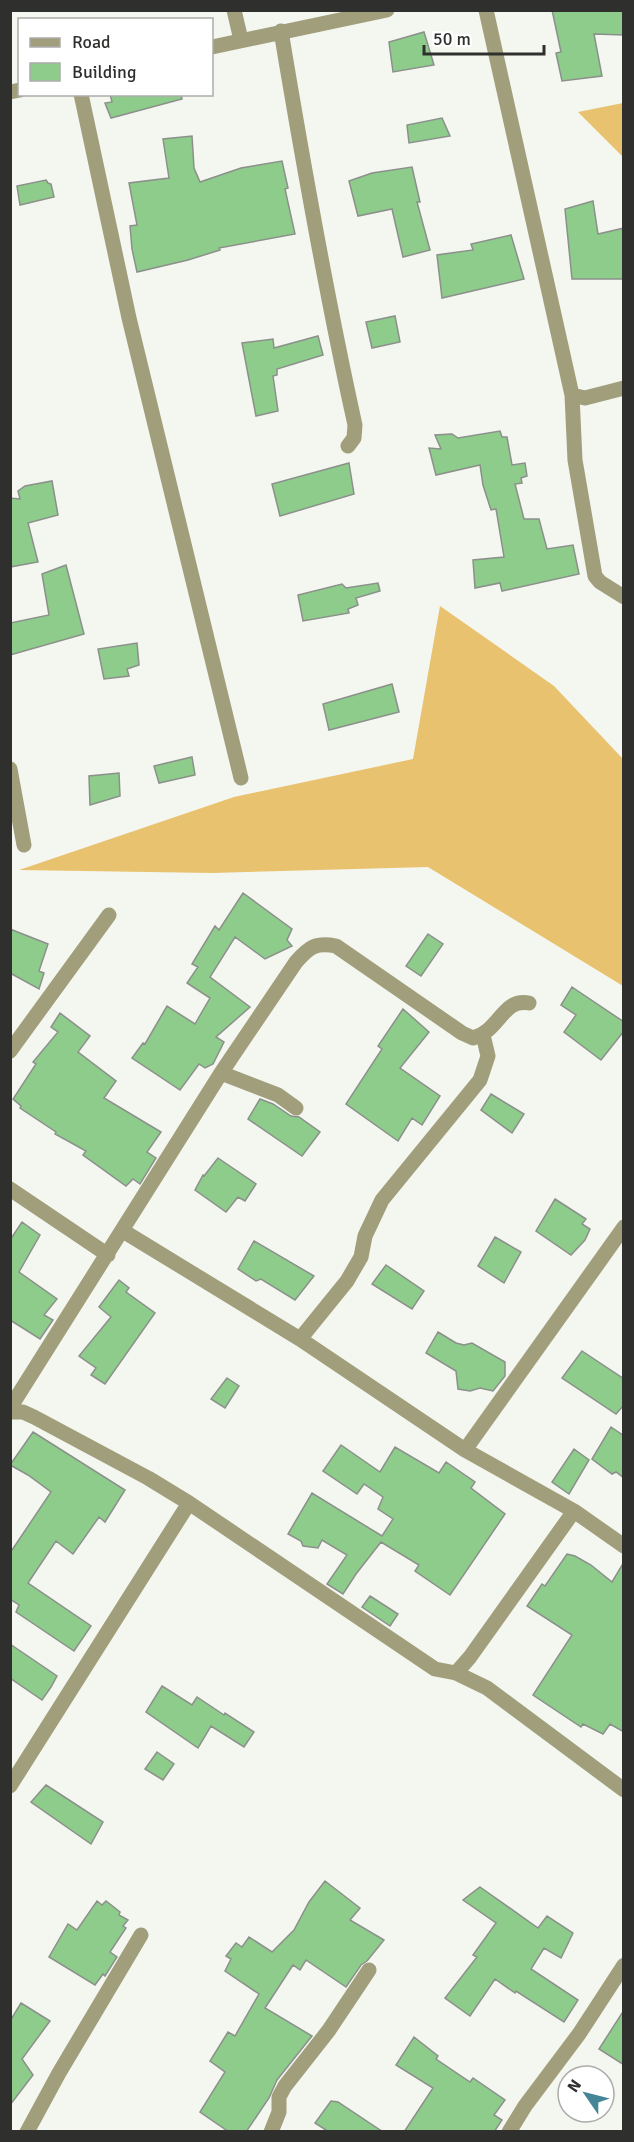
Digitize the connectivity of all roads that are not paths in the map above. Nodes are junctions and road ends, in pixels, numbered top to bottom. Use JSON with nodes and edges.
{"nodes":[{"id":1,"x":234,"y":10,"type":"edge"},
{"id":2,"x":387,"y":10,"type":"edge"},
{"id":3,"x":486,"y":10,"type":"edge"},
{"id":4,"x":352,"y":14,"type":"edge"},
{"id":5,"x":281,"y":31,"type":"junction"},
{"id":6,"x":241,"y":40,"type":"junction"},
{"id":7,"x":213,"y":47,"type":"edge"},
{"id":8,"x":81,"y":96,"type":"edge"},
{"id":9,"x":624,"y":388,"type":"edge"},
{"id":10,"x":572,"y":395,"type":"junction"},
{"id":11,"x":348,"y":446,"type":"dead end"},
{"id":12,"x":624,"y":597,"type":"edge"},
{"id":13,"x":10,"y":769,"type":"edge"},
{"id":14,"x":241,"y":778,"type":"dead end"},
{"id":15,"x":24,"y":845,"type":"dead end"},
{"id":16,"x":109,"y":915,"type":"dead end"},
{"id":17,"x":529,"y":1003,"type":"dead end"},
{"id":18,"x":483,"y":1035,"type":"junction"},
{"id":19,"x":10,"y":1051,"type":"edge"},
{"id":20,"x":221,"y":1073,"type":"junction"},
{"id":21,"x":296,"y":1108,"type":"dead end"},
{"id":22,"x":10,"y":1189,"type":"edge"},
{"id":23,"x":624,"y":1227,"type":"edge"},
{"id":24,"x":123,"y":1231,"type":"junction"},
{"id":25,"x":108,"y":1255,"type":"junction"},
{"id":26,"x":300,"y":1339,"type":"junction"},
{"id":27,"x":10,"y":1410,"type":"edge"},
{"id":28,"x":465,"y":1450,"type":"junction"},
{"id":29,"x":189,"y":1503,"type":"junction"},
{"id":30,"x":574,"y":1511,"type":"junction"},
{"id":31,"x":624,"y":1546,"type":"edge"},
{"id":32,"x":456,"y":1673,"type":"junction"},
{"id":33,"x":10,"y":1786,"type":"edge"},
{"id":34,"x":624,"y":1790,"type":"edge"},
{"id":35,"x":141,"y":1935,"type":"dead end"},
{"id":36,"x":624,"y":1965,"type":"edge"},
{"id":37,"x":369,"y":1970,"type":"dead end"},
{"id":38,"x":27,"y":2132,"type":"edge"},
{"id":39,"x":271,"y":2132,"type":"edge"},
{"id":40,"x":509,"y":2132,"type":"edge"}],
"edges":[{"from":1,"to":6,"type":"street"},
{"from":2,"to":4,"type":"street"},
{"from":3,"to":10,"type":"street"},
{"from":4,"to":5,"type":"street"},
{"from":5,"to":6,"type":"street"},
{"from":5,"to":11,"type":"street"},
{"from":6,"to":7,"type":"street"},
{"from":8,"to":14,"type":"street"},
{"from":9,"to":10,"type":"street"},
{"from":10,"to":12,"type":"street"},
{"from":13,"to":15,"type":"street"},
{"from":16,"to":19,"type":"street"},
{"from":17,"to":18,"type":"street"},
{"from":18,"to":20,"type":"street"},
{"from":18,"to":26,"type":"street"},
{"from":20,"to":21,"type":"street"},
{"from":20,"to":24,"type":"street"},
{"from":22,"to":25,"type":"street"},
{"from":23,"to":28,"type":"street"},
{"from":24,"to":25,"type":"street"},
{"from":24,"to":26,"type":"street"},
{"from":25,"to":27,"type":"street"},
{"from":26,"to":28,"type":"street"},
{"from":27,"to":29,"type":"street"},
{"from":28,"to":30,"type":"street"},
{"from":29,"to":32,"type":"street"},
{"from":29,"to":33,"type":"street"},
{"from":30,"to":31,"type":"street"},
{"from":30,"to":32,"type":"street"},
{"from":32,"to":34,"type":"street"},
{"from":35,"to":38,"type":"street"},
{"from":36,"to":40,"type":"street"},
{"from":37,"to":39,"type":"street"}]}
